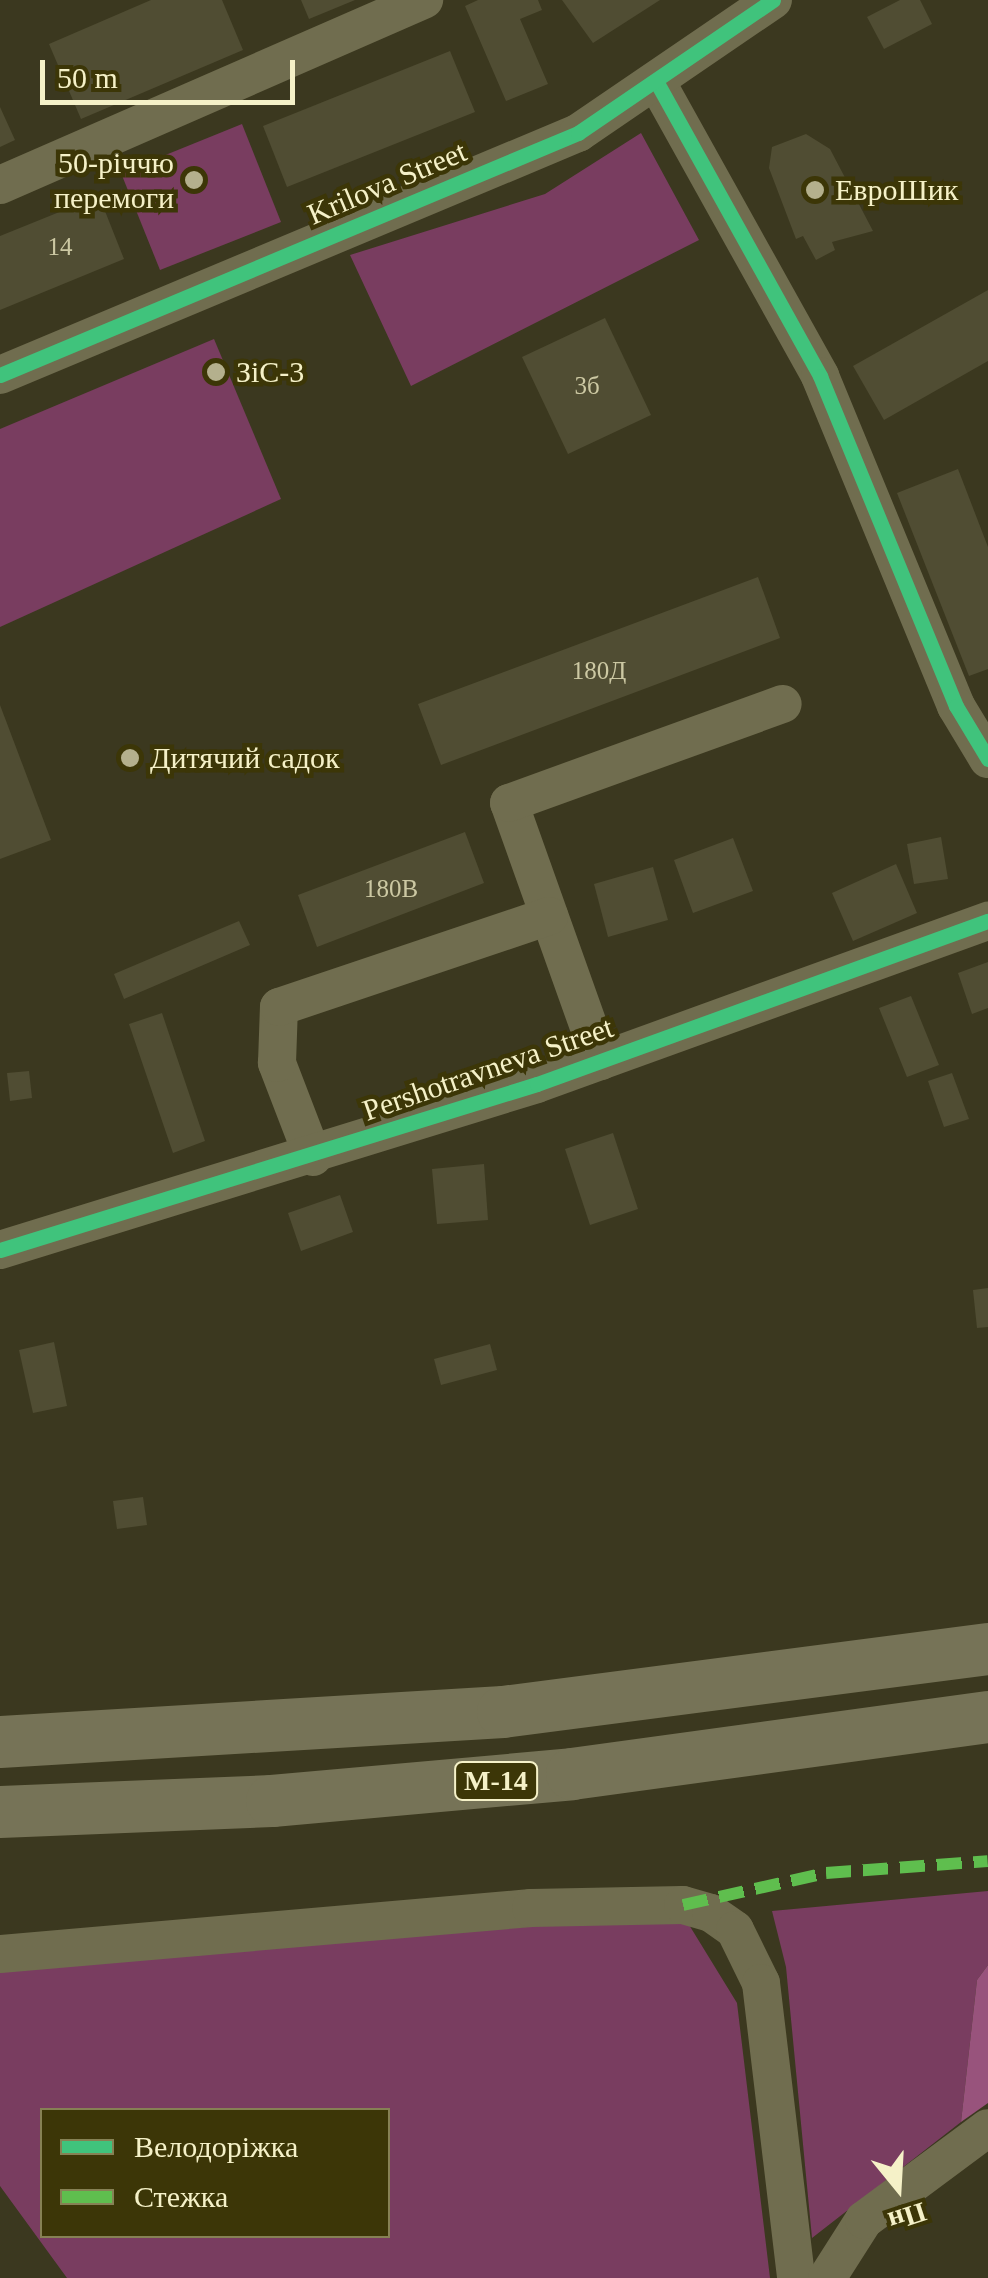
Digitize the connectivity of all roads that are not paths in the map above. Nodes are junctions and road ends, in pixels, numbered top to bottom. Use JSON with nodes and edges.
{"nodes":[{"id":1,"x":424,"y":0,"type":"edge"},
{"id":2,"x":773,"y":0,"type":"edge"},
{"id":3,"x":656,"y":81,"type":"junction"},
{"id":4,"x":0,"y":186,"type":"edge"},
{"id":5,"x":0,"y":375,"type":"edge"},
{"id":6,"x":783,"y":704,"type":"dead end"},
{"id":7,"x":988,"y":759,"type":"edge"},
{"id":8,"x":549,"y":916,"type":"junction"},
{"id":9,"x":988,"y":921,"type":"edge"},
{"id":10,"x":601,"y":1061,"type":"junction"},
{"id":11,"x":312,"y":1157,"type":"junction"},
{"id":12,"x":0,"y":1250,"type":"edge"},
{"id":13,"x":988,"y":1615,"type":"edge"},
{"id":14,"x":988,"y":1649,"type":"edge"},
{"id":15,"x":503,"y":1712,"type":"junction"},
{"id":16,"x":988,"y":1717,"type":"edge"},
{"id":17,"x":0,"y":1742,"type":"edge"},
{"id":18,"x":0,"y":1812,"type":"edge"},
{"id":19,"x":0,"y":1954,"type":"edge"},
{"id":20,"x":988,"y":2128,"type":"edge"},
{"id":21,"x":796,"y":2278,"type":"edge"},
{"id":22,"x":828,"y":2278,"type":"edge"}],
"edges":[{"from":1,"to":4,"type":"street"},
{"from":2,"to":3,"type":"street","name":"Krilova Street"},
{"from":3,"to":5,"type":"street","name":"Krilova Street"},
{"from":3,"to":7,"type":"street"},
{"from":6,"to":8,"type":"street"},
{"from":8,"to":10,"type":"street"},
{"from":8,"to":11,"type":"street"},
{"from":9,"to":10,"type":"street","name":"Pershotravneva Street"},
{"from":10,"to":11,"type":"street","name":"Pershotravneva Street"},
{"from":11,"to":12,"type":"street","name":"Pershotravneva Street"},
{"from":13,"to":15,"type":"highway"},
{"from":14,"to":15,"type":"highway","number":"М-14"},
{"from":15,"to":17,"type":"highway","number":"М-14"},
{"from":16,"to":18,"type":"highway","number":"М-14"},
{"from":19,"to":21,"type":"street"},
{"from":20,"to":22,"type":"street"}]}
